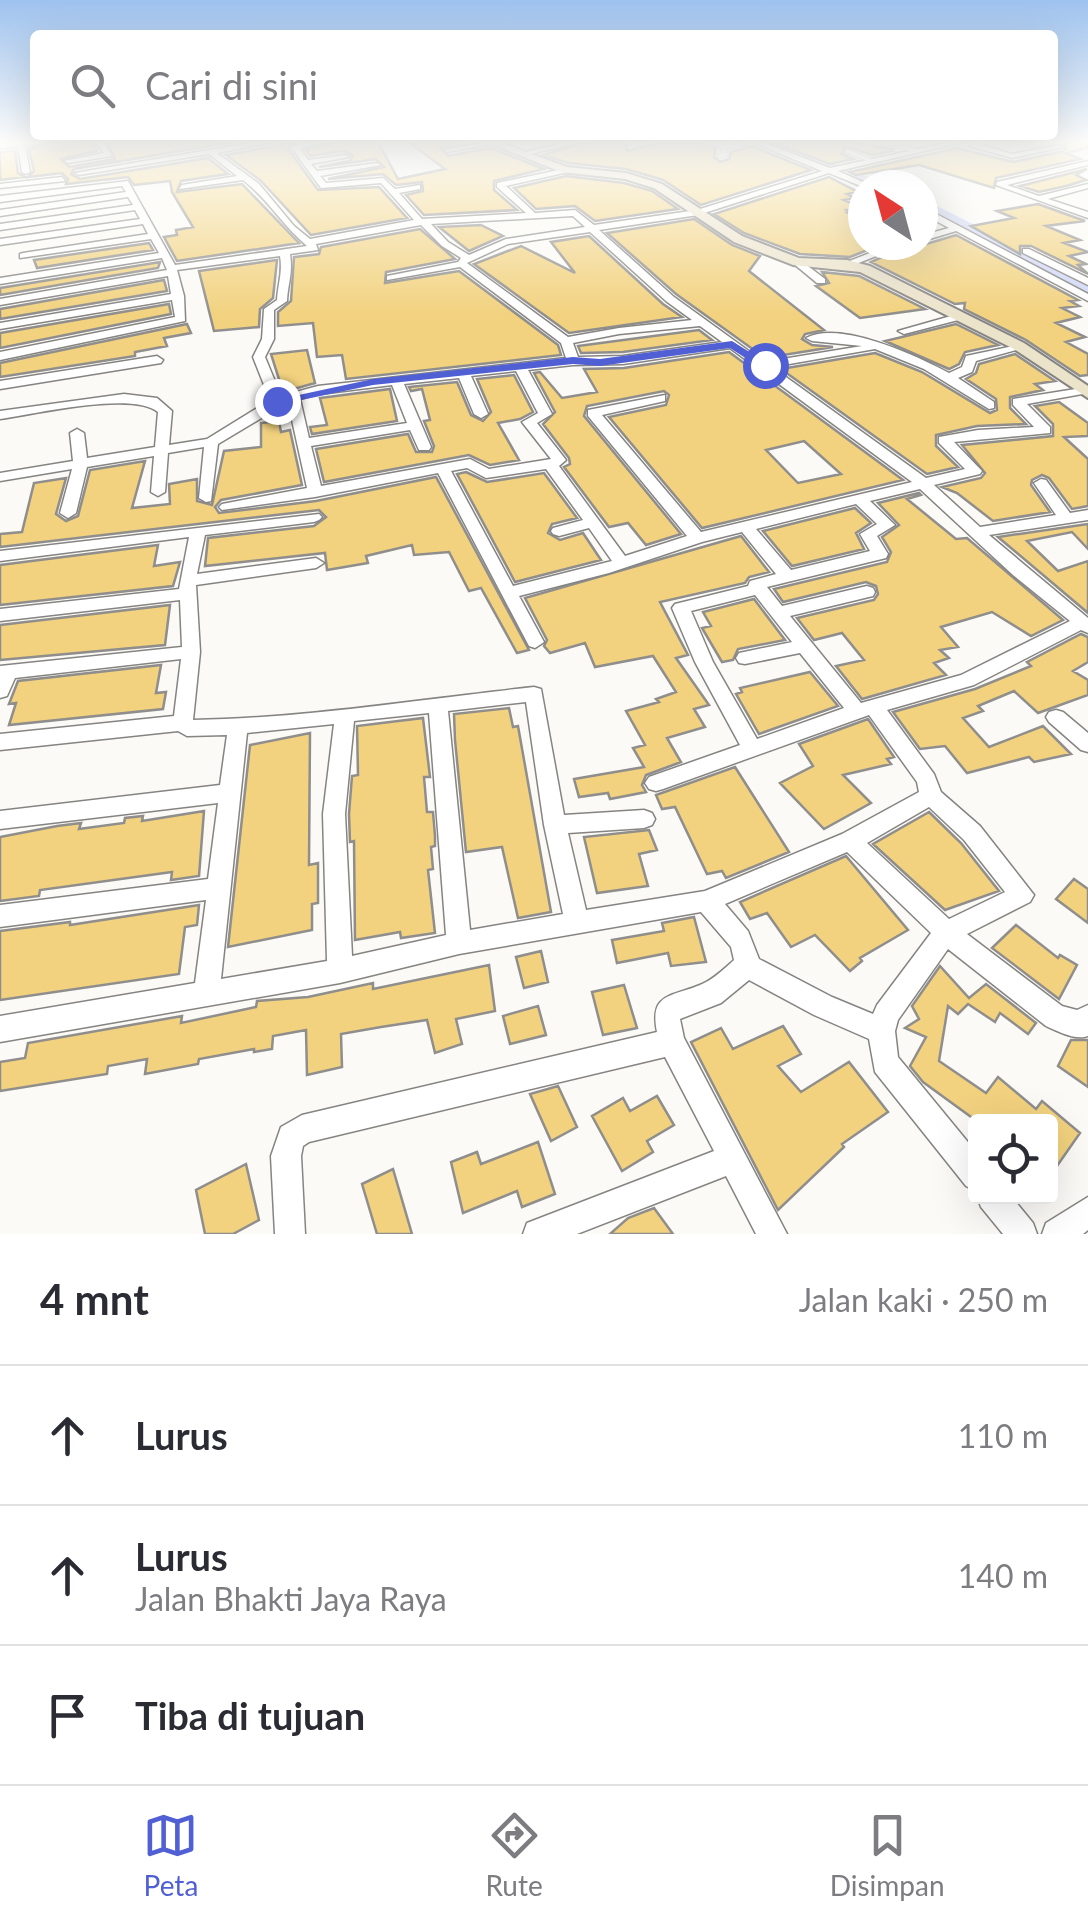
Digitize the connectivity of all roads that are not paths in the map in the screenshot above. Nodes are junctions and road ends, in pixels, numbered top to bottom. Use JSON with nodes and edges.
{"nodes":[{"id":1,"x":90,"y":200,"type":"edge"},
{"id":2,"x":133,"y":200,"type":"edge"},
{"id":3,"x":265,"y":200,"type":"edge"},
{"id":4,"x":403,"y":200,"type":"edge"},
{"id":5,"x":516,"y":200,"type":"edge"},
{"id":6,"x":679,"y":200,"type":"edge"},
{"id":7,"x":738,"y":200,"type":"edge"},
{"id":8,"x":1044,"y":200,"type":"edge"},
{"id":9,"x":137,"y":207,"type":"junction"},
{"id":10,"x":0,"y":212,"type":"edge"},
{"id":11,"x":698,"y":212,"type":"junction"},
{"id":12,"x":1085,"y":213,"type":"edge"},
{"id":13,"x":532,"y":214,"type":"junction"},
{"id":14,"x":938,"y":218,"type":"edge"},
{"id":15,"x":145,"y":221,"type":"junction"},
{"id":16,"x":422,"y":222,"type":"junction"},
{"id":17,"x":0,"y":227,"type":"edge"},
{"id":18,"x":596,"y":228,"type":"junction"},
{"id":19,"x":958,"y":228,"type":"junction"},
{"id":20,"x":976,"y":228,"type":"dead end"},
{"id":21,"x":938,"y":234,"type":"edge"},
{"id":22,"x":153,"y":236,"type":"junction"},
{"id":23,"x":20,"y":239,"type":"junction"},
{"id":24,"x":0,"y":242,"type":"edge"},
{"id":25,"x":310,"y":242,"type":"junction"},
{"id":26,"x":285,"y":254,"type":"junction"},
{"id":27,"x":164,"y":255,"type":"junction"},
{"id":28,"x":23,"y":256,"type":"junction"},
{"id":29,"x":858,"y":260,"type":"edge"},
{"id":30,"x":465,"y":261,"type":"junction"},
{"id":31,"x":797,"y":262,"type":"junction"},
{"id":32,"x":847,"y":264,"type":"junction"},
{"id":33,"x":172,"y":270,"type":"junction"},
{"id":34,"x":1072,"y":274,"type":"junction"},
{"id":35,"x":1053,"y":276,"type":"junction"},
{"id":36,"x":26,"y":277,"type":"junction"},
{"id":37,"x":391,"y":278,"type":"dead end"},
{"id":38,"x":0,"y":281,"type":"edge"},
{"id":39,"x":822,"y":281,"type":"dead end"},
{"id":40,"x":1088,"y":282,"type":"edge"},
{"id":41,"x":179,"y":296,"type":"junction"},
{"id":42,"x":1088,"y":298,"type":"edge"},
{"id":43,"x":0,"y":302,"type":"edge"},
{"id":44,"x":958,"y":316,"type":"junction"},
{"id":45,"x":701,"y":323,"type":"junction"},
{"id":46,"x":0,"y":326,"type":"edge"},
{"id":47,"x":904,"y":331,"type":"dead end"},
{"id":48,"x":812,"y":338,"type":"dead end"},
{"id":49,"x":566,"y":341,"type":"junction"},
{"id":50,"x":732,"y":344,"type":"junction"},
{"id":51,"x":1019,"y":346,"type":"junction"},
{"id":52,"x":875,"y":347,"type":"junction"},
{"id":53,"x":0,"y":356,"type":"edge"},
{"id":54,"x":157,"y":360,"type":"dead end"},
{"id":55,"x":573,"y":360,"type":"junction"},
{"id":56,"x":765,"y":365,"type":"junction"},
{"id":57,"x":521,"y":368,"type":"junction"},
{"id":58,"x":464,"y":374,"type":"junction"},
{"id":59,"x":951,"y":377,"type":"junction"},
{"id":60,"x":396,"y":380,"type":"junction"},
{"id":61,"x":0,"y":386,"type":"edge"},
{"id":62,"x":1086,"y":391,"type":"edge"},
{"id":63,"x":292,"y":395,"type":"junction"},
{"id":64,"x":660,"y":398,"type":"dead end"},
{"id":65,"x":277,"y":401,"type":"junction"},
{"id":66,"x":989,"y":404,"type":"dead end"},
{"id":67,"x":481,"y":414,"type":"dead end"},
{"id":68,"x":0,"y":415,"type":"edge"},
{"id":69,"x":413,"y":426,"type":"junction"},
{"id":70,"x":76,"y":433,"type":"dead end"},
{"id":71,"x":211,"y":442,"type":"junction"},
{"id":72,"x":304,"y":443,"type":"junction"},
{"id":73,"x":424,"y":446,"type":"dead end"},
{"id":74,"x":162,"y":450,"type":"junction"},
{"id":75,"x":81,"y":464,"type":"junction"},
{"id":76,"x":550,"y":465,"type":"junction"},
{"id":77,"x":442,"y":468,"type":"junction"},
{"id":78,"x":0,"y":475,"type":"edge"},
{"id":79,"x":923,"y":483,"type":"junction"},
{"id":80,"x":1042,"y":484,"type":"dead end"},
{"id":81,"x":158,"y":492,"type":"dead end"},
{"id":82,"x":315,"y":493,"type":"junction"},
{"id":83,"x":206,"y":498,"type":"dead end"},
{"id":84,"x":860,"y":500,"type":"junction"},
{"id":85,"x":227,"y":507,"type":"dead end"},
{"id":86,"x":68,"y":513,"type":"dead end"},
{"id":87,"x":1088,"y":514,"type":"edge"},
{"id":88,"x":1064,"y":516,"type":"junction"},
{"id":89,"x":314,"y":517,"type":"dead end"},
{"id":90,"x":592,"y":522,"type":"junction"},
{"id":91,"x":745,"y":526,"type":"junction"},
{"id":92,"x":198,"y":531,"type":"junction"},
{"id":93,"x":559,"y":532,"type":"dead end"},
{"id":94,"x":975,"y":532,"type":"junction"},
{"id":95,"x":697,"y":538,"type":"junction"},
{"id":96,"x":0,"y":556,"type":"edge"},
{"id":97,"x":316,"y":563,"type":"dead end"},
{"id":98,"x":622,"y":563,"type":"junction"},
{"id":99,"x":787,"y":576,"type":"junction"},
{"id":100,"x":188,"y":588,"type":"junction"},
{"id":101,"x":759,"y":589,"type":"junction"},
{"id":102,"x":867,"y":592,"type":"dead end"},
{"id":103,"x":507,"y":593,"type":"junction"},
{"id":104,"x":778,"y":613,"type":"junction"},
{"id":105,"x":0,"y":615,"type":"edge"},
{"id":106,"x":1085,"y":625,"type":"edge"},
{"id":107,"x":535,"y":642,"type":"dead end"},
{"id":108,"x":803,"y":646,"type":"junction"},
{"id":109,"x":191,"y":652,"type":"junction"},
{"id":110,"x":745,"y":658,"type":"dead end"},
{"id":111,"x":3,"y":678,"type":"edge"},
{"id":112,"x":438,"y":703,"type":"junction"},
{"id":113,"x":866,"y":709,"type":"junction"},
{"id":114,"x":345,"y":714,"type":"junction"},
{"id":115,"x":1056,"y":717,"type":"dead end"},
{"id":116,"x":183,"y":722,"type":"junction"},
{"id":117,"x":238,"y":726,"type":"junction"},
{"id":118,"x":0,"y":742,"type":"edge"},
{"id":119,"x":1088,"y":744,"type":"edge"},
{"id":120,"x":752,"y":748,"type":"junction"},
{"id":121,"x":656,"y":782,"type":"dead end"},
{"id":122,"x":230,"y":793,"type":"junction"},
{"id":123,"x":931,"y":796,"type":"junction"},
{"id":124,"x":644,"y":818,"type":"dead end"},
{"id":125,"x":0,"y":820,"type":"edge"},
{"id":126,"x":555,"y":825,"type":"junction"},
{"id":127,"x":850,"y":841,"type":"junction"},
{"id":128,"x":218,"y":888,"type":"junction"},
{"id":129,"x":706,"y":900,"type":"junction"},
{"id":130,"x":0,"y":916,"type":"edge"},
{"id":131,"x":577,"y":923,"type":"junction"},
{"id":132,"x":946,"y":932,"type":"junction"},
{"id":133,"x":459,"y":944,"type":"junction"},
{"id":134,"x":747,"y":966,"type":"junction"},
{"id":135,"x":340,"y":970,"type":"junction"},
{"id":136,"x":206,"y":995,"type":"junction"},
{"id":137,"x":1088,"y":1018,"type":"edge"},
{"id":138,"x":0,"y":1029,"type":"edge"},
{"id":139,"x":882,"y":1031,"type":"junction"},
{"id":140,"x":672,"y":1042,"type":"junction"},
{"id":141,"x":732,"y":1159,"type":"junction"},
{"id":142,"x":968,"y":1166,"type":"edge"},
{"id":143,"x":998,"y":1204,"type":"edge"},
{"id":144,"x":1088,"y":1212,"type":"edge"},
{"id":145,"x":290,"y":1234,"type":"edge"},
{"id":146,"x":538,"y":1234,"type":"edge"},
{"id":147,"x":772,"y":1234,"type":"edge"},
{"id":148,"x":1022,"y":1234,"type":"edge"},
{"id":149,"x":1057,"y":1234,"type":"edge"}],
"edges":[{"from":1,"to":10,"type":"street"},
{"from":2,"to":9,"type":"street"},
{"from":3,"to":25,"type":"street"},
{"from":4,"to":16,"type":"street"},
{"from":5,"to":13,"type":"street"},
{"from":6,"to":11,"type":"street"},
{"from":7,"to":11,"type":"street"},
{"from":8,"to":12,"type":"street"},
{"from":9,"to":15,"type":"street"},
{"from":9,"to":17,"type":"street"},
{"from":11,"to":18,"type":"street"},
{"from":11,"to":31,"type":"street"},
{"from":13,"to":16,"type":"street"},
{"from":13,"to":18,"type":"street"},
{"from":14,"to":19,"type":"street"},
{"from":15,"to":22,"type":"street"},
{"from":15,"to":23,"type":"street"},
{"from":16,"to":25,"type":"street"},
{"from":16,"to":30,"type":"street"},
{"from":18,"to":30,"type":"street"},
{"from":18,"to":45,"type":"street"},
{"from":19,"to":21,"type":"street"},
{"from":19,"to":35,"type":"street"},
{"from":20,"to":34,"type":"street"},
{"from":22,"to":27,"type":"street"},
{"from":22,"to":28,"type":"street"},
{"from":23,"to":24,"type":"street"},
{"from":23,"to":28,"type":"street"},
{"from":25,"to":26,"type":"street"},
{"from":26,"to":33,"type":"street"},
{"from":26,"to":65,"type":"street"},
{"from":27,"to":33,"type":"street"},
{"from":27,"to":36,"type":"street"},
{"from":28,"to":36,"type":"street"},
{"from":29,"to":32,"type":"street"},
{"from":30,"to":37,"type":"street"},
{"from":30,"to":49,"type":"street"},
{"from":31,"to":32,"type":"street"},
{"from":31,"to":39,"type":"street"},
{"from":32,"to":44,"type":"street"},
{"from":33,"to":41,"type":"street"},
{"from":33,"to":43,"type":"street"},
{"from":34,"to":35,"type":"street"},
{"from":34,"to":40,"type":"street"},
{"from":35,"to":42,"type":"street"},
{"from":36,"to":38,"type":"street"},
{"from":41,"to":46,"type":"street"},
{"from":41,"to":53,"type":"street"},
{"from":44,"to":47,"type":"street"},
{"from":44,"to":51,"type":"street"},
{"from":45,"to":49,"type":"street"},
{"from":45,"to":50,"type":"street"},
{"from":48,"to":52,"type":"street"},
{"from":49,"to":55,"type":"street"},
{"from":50,"to":55,"type":"street"},
{"from":50,"to":56,"type":"street"},
{"from":51,"to":59,"type":"street"},
{"from":51,"to":62,"type":"street"},
{"from":52,"to":56,"type":"street"},
{"from":52,"to":59,"type":"street"},
{"from":54,"to":61,"type":"street"},
{"from":55,"to":57,"type":"street"},
{"from":56,"to":79,"type":"street"},
{"from":57,"to":58,"type":"street"},
{"from":57,"to":76,"type":"street"},
{"from":58,"to":60,"type":"street"},
{"from":58,"to":67,"type":"street"},
{"from":59,"to":66,"type":"street"},
{"from":60,"to":63,"type":"street"},
{"from":60,"to":69,"type":"street"},
{"from":62,"to":79,"type":"street"},
{"from":63,"to":65,"type":"street"},
{"from":63,"to":72,"type":"street"},
{"from":64,"to":95,"type":"street"},
{"from":65,"to":71,"type":"street"},
{"from":68,"to":74,"type":"street"},
{"from":69,"to":72,"type":"street"},
{"from":69,"to":73,"type":"street"},
{"from":70,"to":75,"type":"street"},
{"from":71,"to":74,"type":"street"},
{"from":71,"to":83,"type":"street"},
{"from":72,"to":82,"type":"street"},
{"from":74,"to":75,"type":"street"},
{"from":74,"to":81,"type":"street"},
{"from":75,"to":78,"type":"street"},
{"from":75,"to":86,"type":"street"},
{"from":76,"to":77,"type":"street"},
{"from":76,"to":90,"type":"street"},
{"from":77,"to":82,"type":"street"},
{"from":77,"to":103,"type":"street"},
{"from":79,"to":84,"type":"street"},
{"from":79,"to":94,"type":"street"},
{"from":80,"to":88,"type":"street"},
{"from":82,"to":85,"type":"street"},
{"from":84,"to":91,"type":"street"},
{"from":84,"to":99,"type":"street"},
{"from":87,"to":88,"type":"street"},
{"from":88,"to":94,"type":"street"},
{"from":89,"to":92,"type":"street"},
{"from":90,"to":93,"type":"street"},
{"from":90,"to":98,"type":"street"},
{"from":91,"to":95,"type":"street"},
{"from":91,"to":99,"type":"street"},
{"from":92,"to":96,"type":"street"},
{"from":92,"to":100,"type":"street"},
{"from":94,"to":106,"type":"street"},
{"from":95,"to":98,"type":"street"},
{"from":97,"to":100,"type":"street"},
{"from":98,"to":103,"type":"street"},
{"from":99,"to":101,"type":"street"},
{"from":100,"to":105,"type":"street"},
{"from":100,"to":109,"type":"street"},
{"from":101,"to":104,"type":"street"},
{"from":101,"to":120,"type":"street"},
{"from":102,"to":104,"type":"street"},
{"from":103,"to":107,"type":"street"},
{"from":104,"to":108,"type":"street"},
{"from":106,"to":113,"type":"street"},
{"from":108,"to":110,"type":"street"},
{"from":108,"to":113,"type":"street"},
{"from":109,"to":111,"type":"street"},
{"from":109,"to":116,"type":"street"},
{"from":112,"to":114,"type":"street"},
{"from":112,"to":126,"type":"street"},
{"from":112,"to":133,"type":"street"},
{"from":113,"to":120,"type":"street"},
{"from":113,"to":123,"type":"street"},
{"from":114,"to":117,"type":"street"},
{"from":114,"to":135,"type":"street"},
{"from":115,"to":119,"type":"street"},
{"from":116,"to":117,"type":"street"},
{"from":116,"to":118,"type":"street"},
{"from":117,"to":122,"type":"street"},
{"from":120,"to":121,"type":"street"},
{"from":122,"to":125,"type":"street"},
{"from":122,"to":128,"type":"street"},
{"from":123,"to":127,"type":"street"},
{"from":123,"to":132,"type":"street"},
{"from":124,"to":126,"type":"street"},
{"from":126,"to":131,"type":"street"},
{"from":127,"to":129,"type":"street"},
{"from":127,"to":132,"type":"street"},
{"from":128,"to":130,"type":"street"},
{"from":128,"to":136,"type":"street"},
{"from":129,"to":131,"type":"street"},
{"from":129,"to":134,"type":"street"},
{"from":131,"to":133,"type":"street"},
{"from":132,"to":137,"type":"street"},
{"from":132,"to":139,"type":"street"},
{"from":133,"to":135,"type":"street"},
{"from":134,"to":139,"type":"street"},
{"from":134,"to":140,"type":"street"},
{"from":135,"to":136,"type":"street"},
{"from":136,"to":138,"type":"street"},
{"from":139,"to":142,"type":"street"},
{"from":140,"to":141,"type":"street"},
{"from":140,"to":145,"type":"street"},
{"from":141,"to":146,"type":"street"},
{"from":141,"to":147,"type":"street"},
{"from":143,"to":148,"type":"street"},
{"from":144,"to":149,"type":"street"}]}
